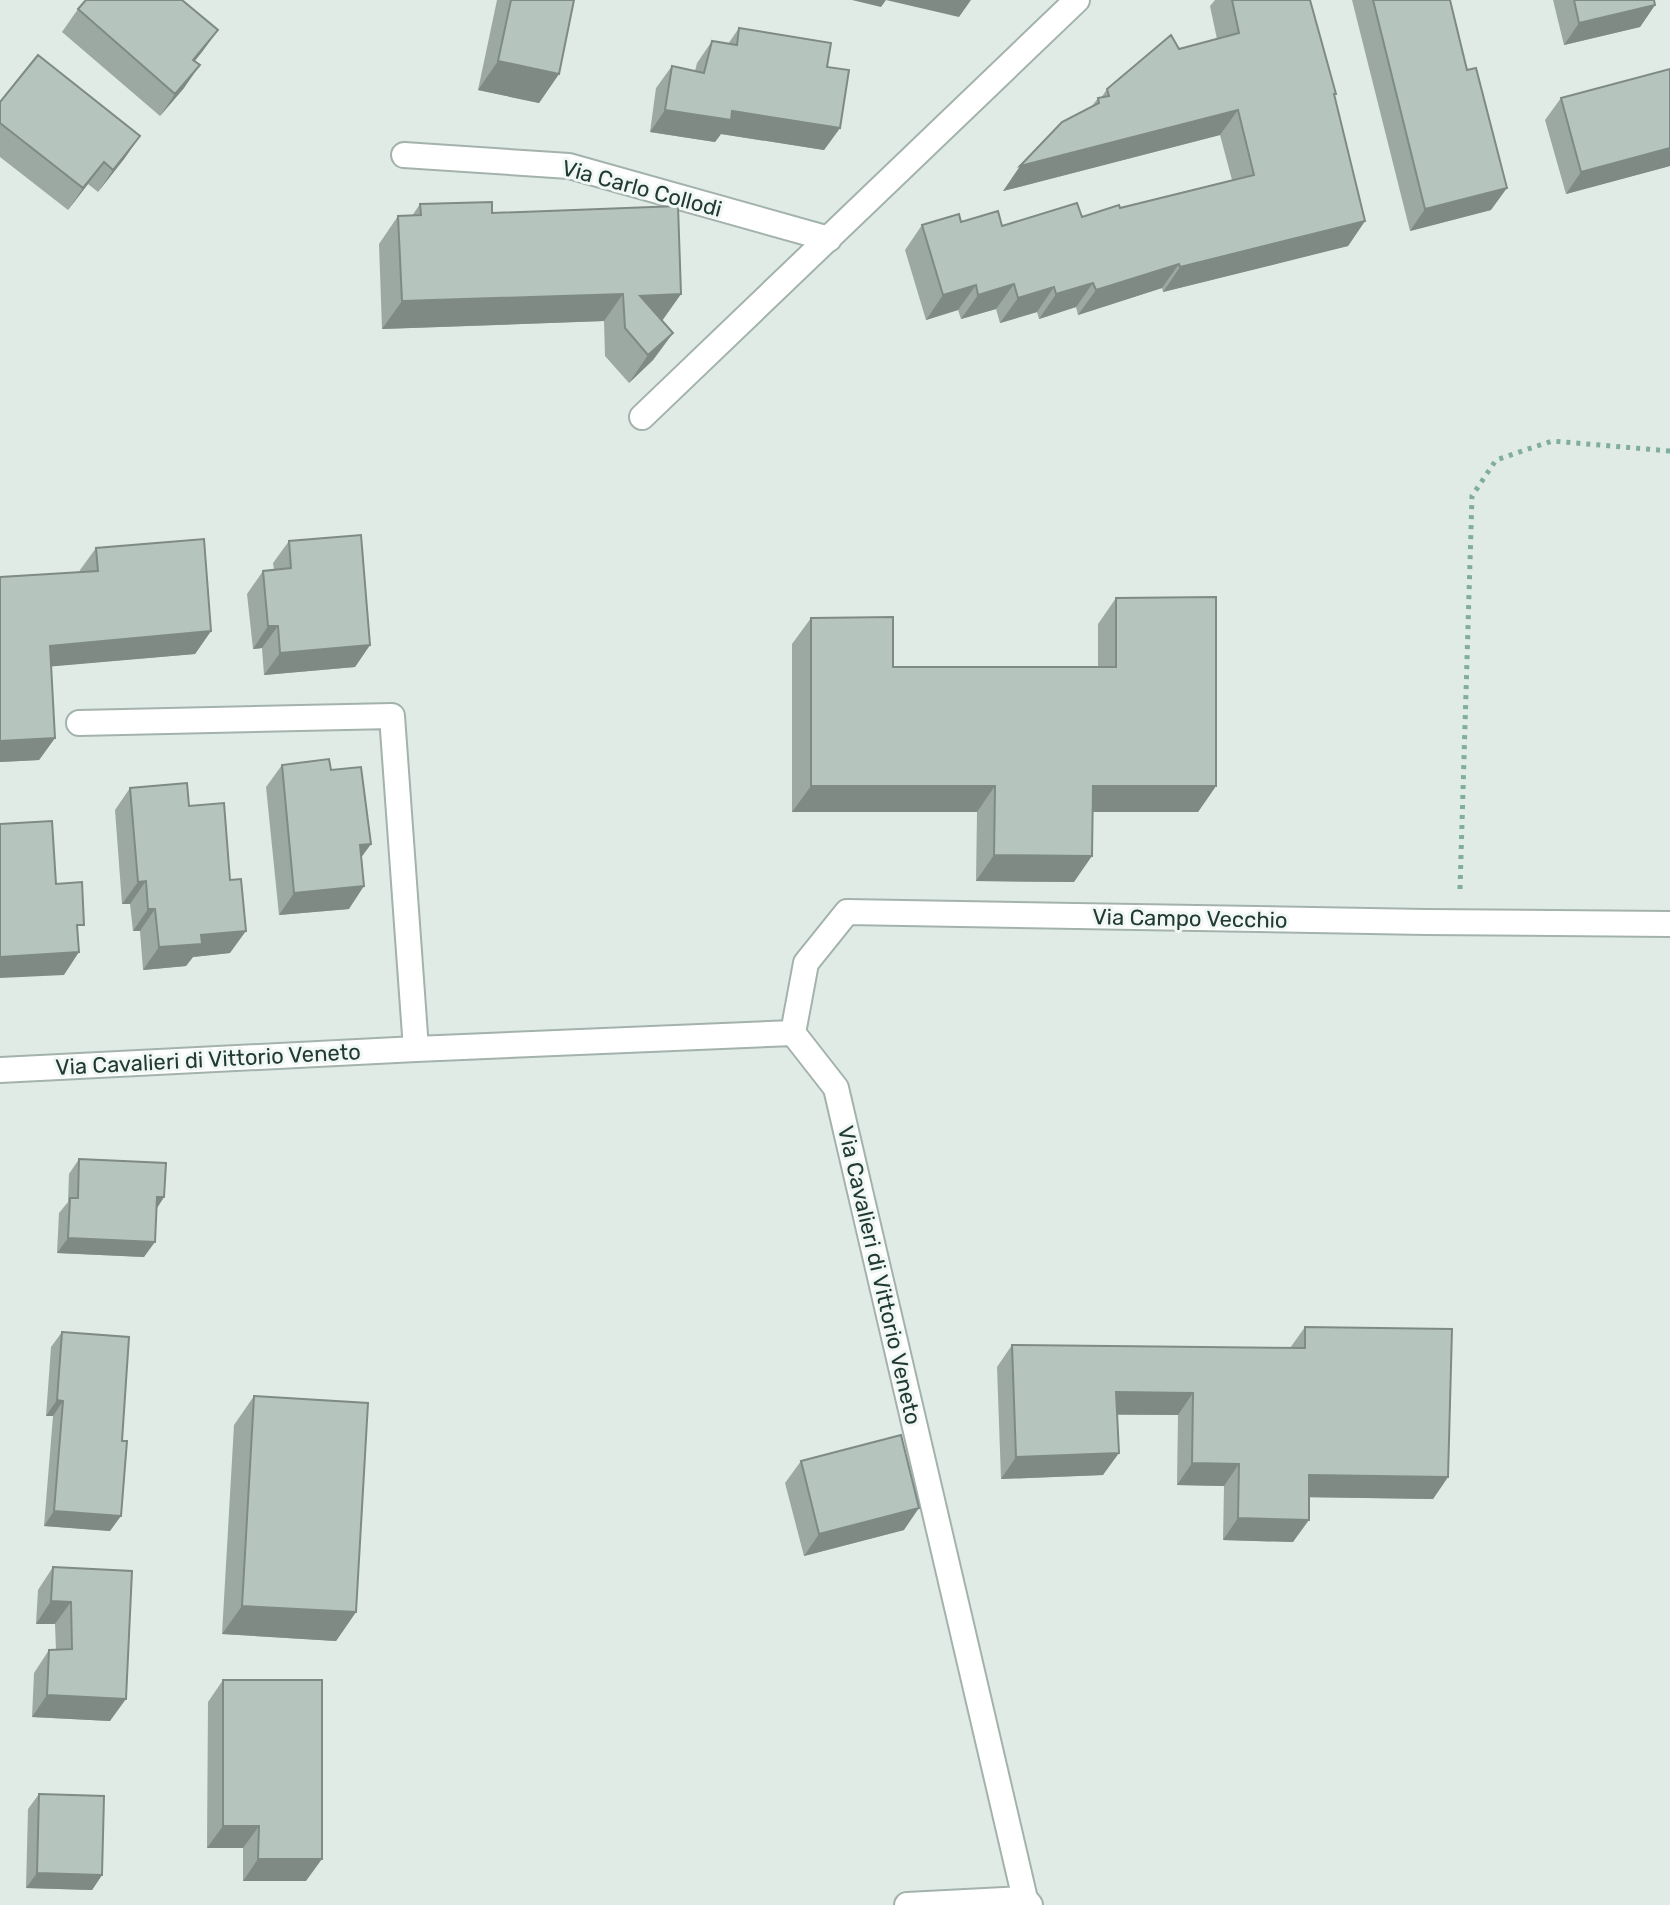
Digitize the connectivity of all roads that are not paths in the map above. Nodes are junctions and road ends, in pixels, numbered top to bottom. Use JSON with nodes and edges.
{"nodes":[{"id":1,"x":1077,"y":0,"type":"edge"},
{"id":2,"x":404,"y":155,"type":"dead end"},
{"id":3,"x":829,"y":239,"type":"junction"},
{"id":4,"x":642,"y":417,"type":"dead end"},
{"id":5,"x":79,"y":723,"type":"dead end"},
{"id":6,"x":1670,"y":924,"type":"edge"},
{"id":7,"x":793,"y":1033,"type":"junction"},
{"id":8,"x":416,"y":1049,"type":"junction"},
{"id":9,"x":0,"y":1070,"type":"edge"},
{"id":10,"x":1027,"y":1902,"type":"edge"},
{"id":11,"x":907,"y":1905,"type":"edge"}],
"edges":[{"from":1,"to":3,"type":"street"},
{"from":2,"to":3,"type":"street","name":"Via Carlo Collodi"},
{"from":3,"to":4,"type":"street"},
{"from":5,"to":8,"type":"street"},
{"from":6,"to":7,"type":"street","name":"Via Campo Vecchio"},
{"from":7,"to":8,"type":"street","name":"Via Cavalieri di Vittorio Veneto"},
{"from":7,"to":10,"type":"street","name":"Via Cavalieri di Vittorio Veneto"},
{"from":8,"to":9,"type":"street","name":"Via Cavalieri di Vittorio Veneto"},
{"from":10,"to":11,"type":"street"}]}
